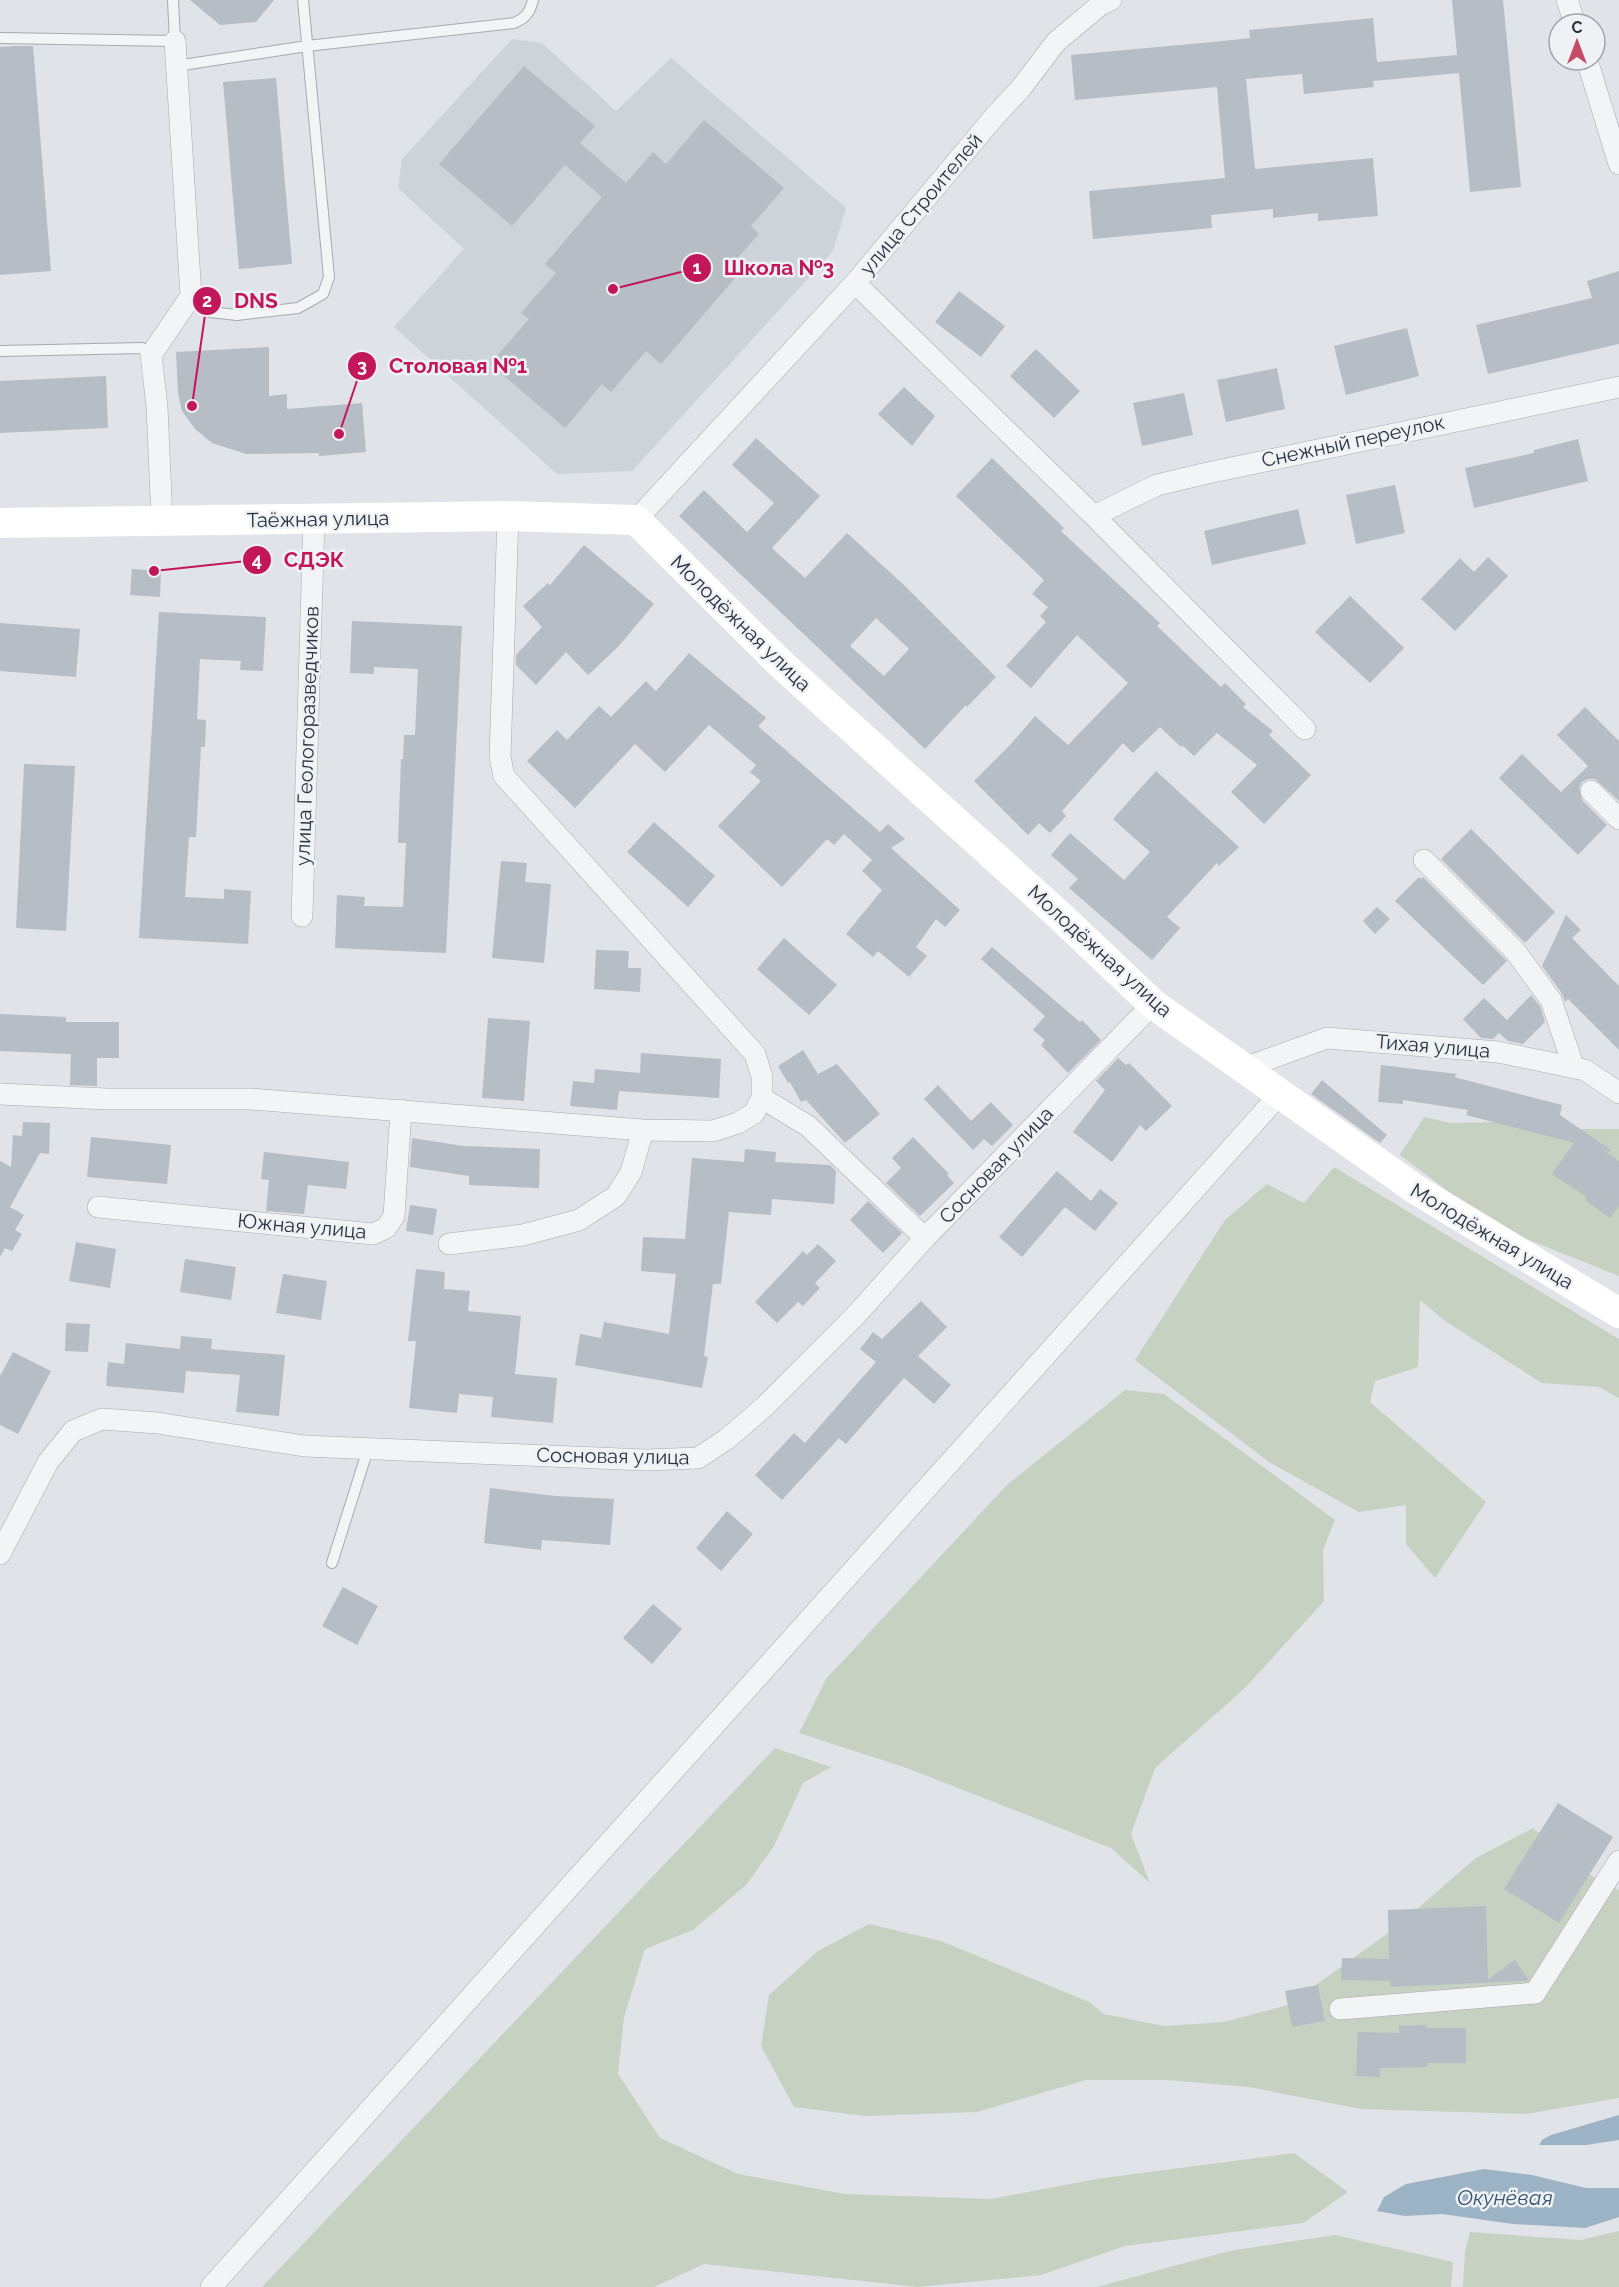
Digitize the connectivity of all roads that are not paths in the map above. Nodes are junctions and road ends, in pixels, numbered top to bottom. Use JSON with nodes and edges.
{"nodes":[{"id":1,"x":173,"y":0,"type":"edge"},
{"id":2,"x":303,"y":0,"type":"edge"},
{"id":3,"x":533,"y":0,"type":"edge"},
{"id":4,"x":1111,"y":0,"type":"edge"},
{"id":5,"x":0,"y":38,"type":"edge"},
{"id":6,"x":175,"y":40,"type":"junction"},
{"id":7,"x":307,"y":46,"type":"junction"},
{"id":8,"x":176,"y":66,"type":"junction"},
{"id":9,"x":1591,"y":72,"type":"edge"},
{"id":10,"x":1619,"y":164,"type":"edge"},
{"id":11,"x":855,"y":283,"type":"junction"},
{"id":12,"x":191,"y":296,"type":"junction"},
{"id":13,"x":0,"y":351,"type":"edge"},
{"id":14,"x":151,"y":356,"type":"junction"},
{"id":15,"x":1619,"y":387,"type":"edge"},
{"id":16,"x":508,"y":516,"type":"junction"},
{"id":17,"x":1094,"y":516,"type":"junction"},
{"id":18,"x":314,"y":519,"type":"junction"},
{"id":19,"x":636,"y":520,"type":"junction"},
{"id":20,"x":162,"y":521,"type":"junction"},
{"id":21,"x":0,"y":523,"type":"edge"},
{"id":22,"x":1305,"y":729,"type":"dead end"},
{"id":23,"x":1591,"y":791,"type":"dead end"},
{"id":24,"x":1619,"y":819,"type":"edge"},
{"id":25,"x":1424,"y":860,"type":"dead end"},
{"id":26,"x":302,"y":916,"type":"dead end"},
{"id":27,"x":1153,"y":1004,"type":"junction"},
{"id":28,"x":1244,"y":1068,"type":"junction"},
{"id":29,"x":1574,"y":1068,"type":"junction"},
{"id":30,"x":1619,"y":1093,"type":"edge"},
{"id":31,"x":0,"y":1094,"type":"edge"},
{"id":32,"x":1280,"y":1094,"type":"junction"},
{"id":33,"x":762,"y":1098,"type":"junction"},
{"id":34,"x":401,"y":1110,"type":"junction"},
{"id":35,"x":643,"y":1130,"type":"junction"},
{"id":36,"x":98,"y":1207,"type":"dead end"},
{"id":37,"x":925,"y":1239,"type":"junction"},
{"id":38,"x":448,"y":1244,"type":"dead end"},
{"id":39,"x":1619,"y":1312,"type":"edge"},
{"id":40,"x":368,"y":1449,"type":"junction"},
{"id":41,"x":0,"y":1554,"type":"edge"},
{"id":42,"x":332,"y":1563,"type":"dead end"},
{"id":43,"x":1619,"y":1861,"type":"edge"},
{"id":44,"x":1340,"y":2009,"type":"dead end"},
{"id":45,"x":211,"y":2287,"type":"edge"}],
"edges":[{"from":1,"to":6,"type":"lane"},
{"from":2,"to":7,"type":"lane"},
{"from":3,"to":7,"type":"lane"},
{"from":4,"to":11,"type":"street","name":"улица Строителей"},
{"from":5,"to":6,"type":"lane"},
{"from":6,"to":8,"type":"street"},
{"from":7,"to":8,"type":"lane"},
{"from":7,"to":12,"type":"lane"},
{"from":8,"to":12,"type":"street"},
{"from":9,"to":10,"type":"street"},
{"from":11,"to":17,"type":"street"},
{"from":11,"to":19,"type":"street","name":"улица Строителей"},
{"from":12,"to":14,"type":"street"},
{"from":13,"to":14,"type":"lane"},
{"from":14,"to":20,"type":"street"},
{"from":15,"to":17,"type":"street","name":"Снежный переулок"},
{"from":16,"to":18,"type":"main road","name":"Таёжная улица"},
{"from":16,"to":19,"type":"main road","name":"Таёжная улица"},
{"from":16,"to":33,"type":"street"},
{"from":17,"to":22,"type":"street"},
{"from":18,"to":20,"type":"main road","name":"Таёжная улица"},
{"from":18,"to":26,"type":"street","name":"улица Геологоразведчиков"},
{"from":19,"to":27,"type":"main road","name":"Молодёжная улица"},
{"from":20,"to":21,"type":"main road","name":"Таёжная улица"},
{"from":23,"to":24,"type":"street"},
{"from":25,"to":29,"type":"street"},
{"from":27,"to":28,"type":"main road","name":"Молодёжная улица"},
{"from":27,"to":37,"type":"street","name":"Сосновая улица"},
{"from":28,"to":29,"type":"street","name":"Тихая улица"},
{"from":28,"to":32,"type":"main road","name":"Молодёжная улица"},
{"from":29,"to":30,"type":"street","name":"Тихая улица"},
{"from":31,"to":34,"type":"street"},
{"from":32,"to":39,"type":"main road","name":"Молодёжная улица"},
{"from":32,"to":45,"type":"street"},
{"from":33,"to":35,"type":"street"},
{"from":33,"to":37,"type":"street"},
{"from":34,"to":35,"type":"street"},
{"from":34,"to":36,"type":"street","name":"Южная улица"},
{"from":35,"to":38,"type":"street"},
{"from":37,"to":40,"type":"street","name":"Сосновая улица"},
{"from":40,"to":41,"type":"street","name":"Сосновая улица"},
{"from":40,"to":42,"type":"lane"},
{"from":43,"to":44,"type":"street"}]}
